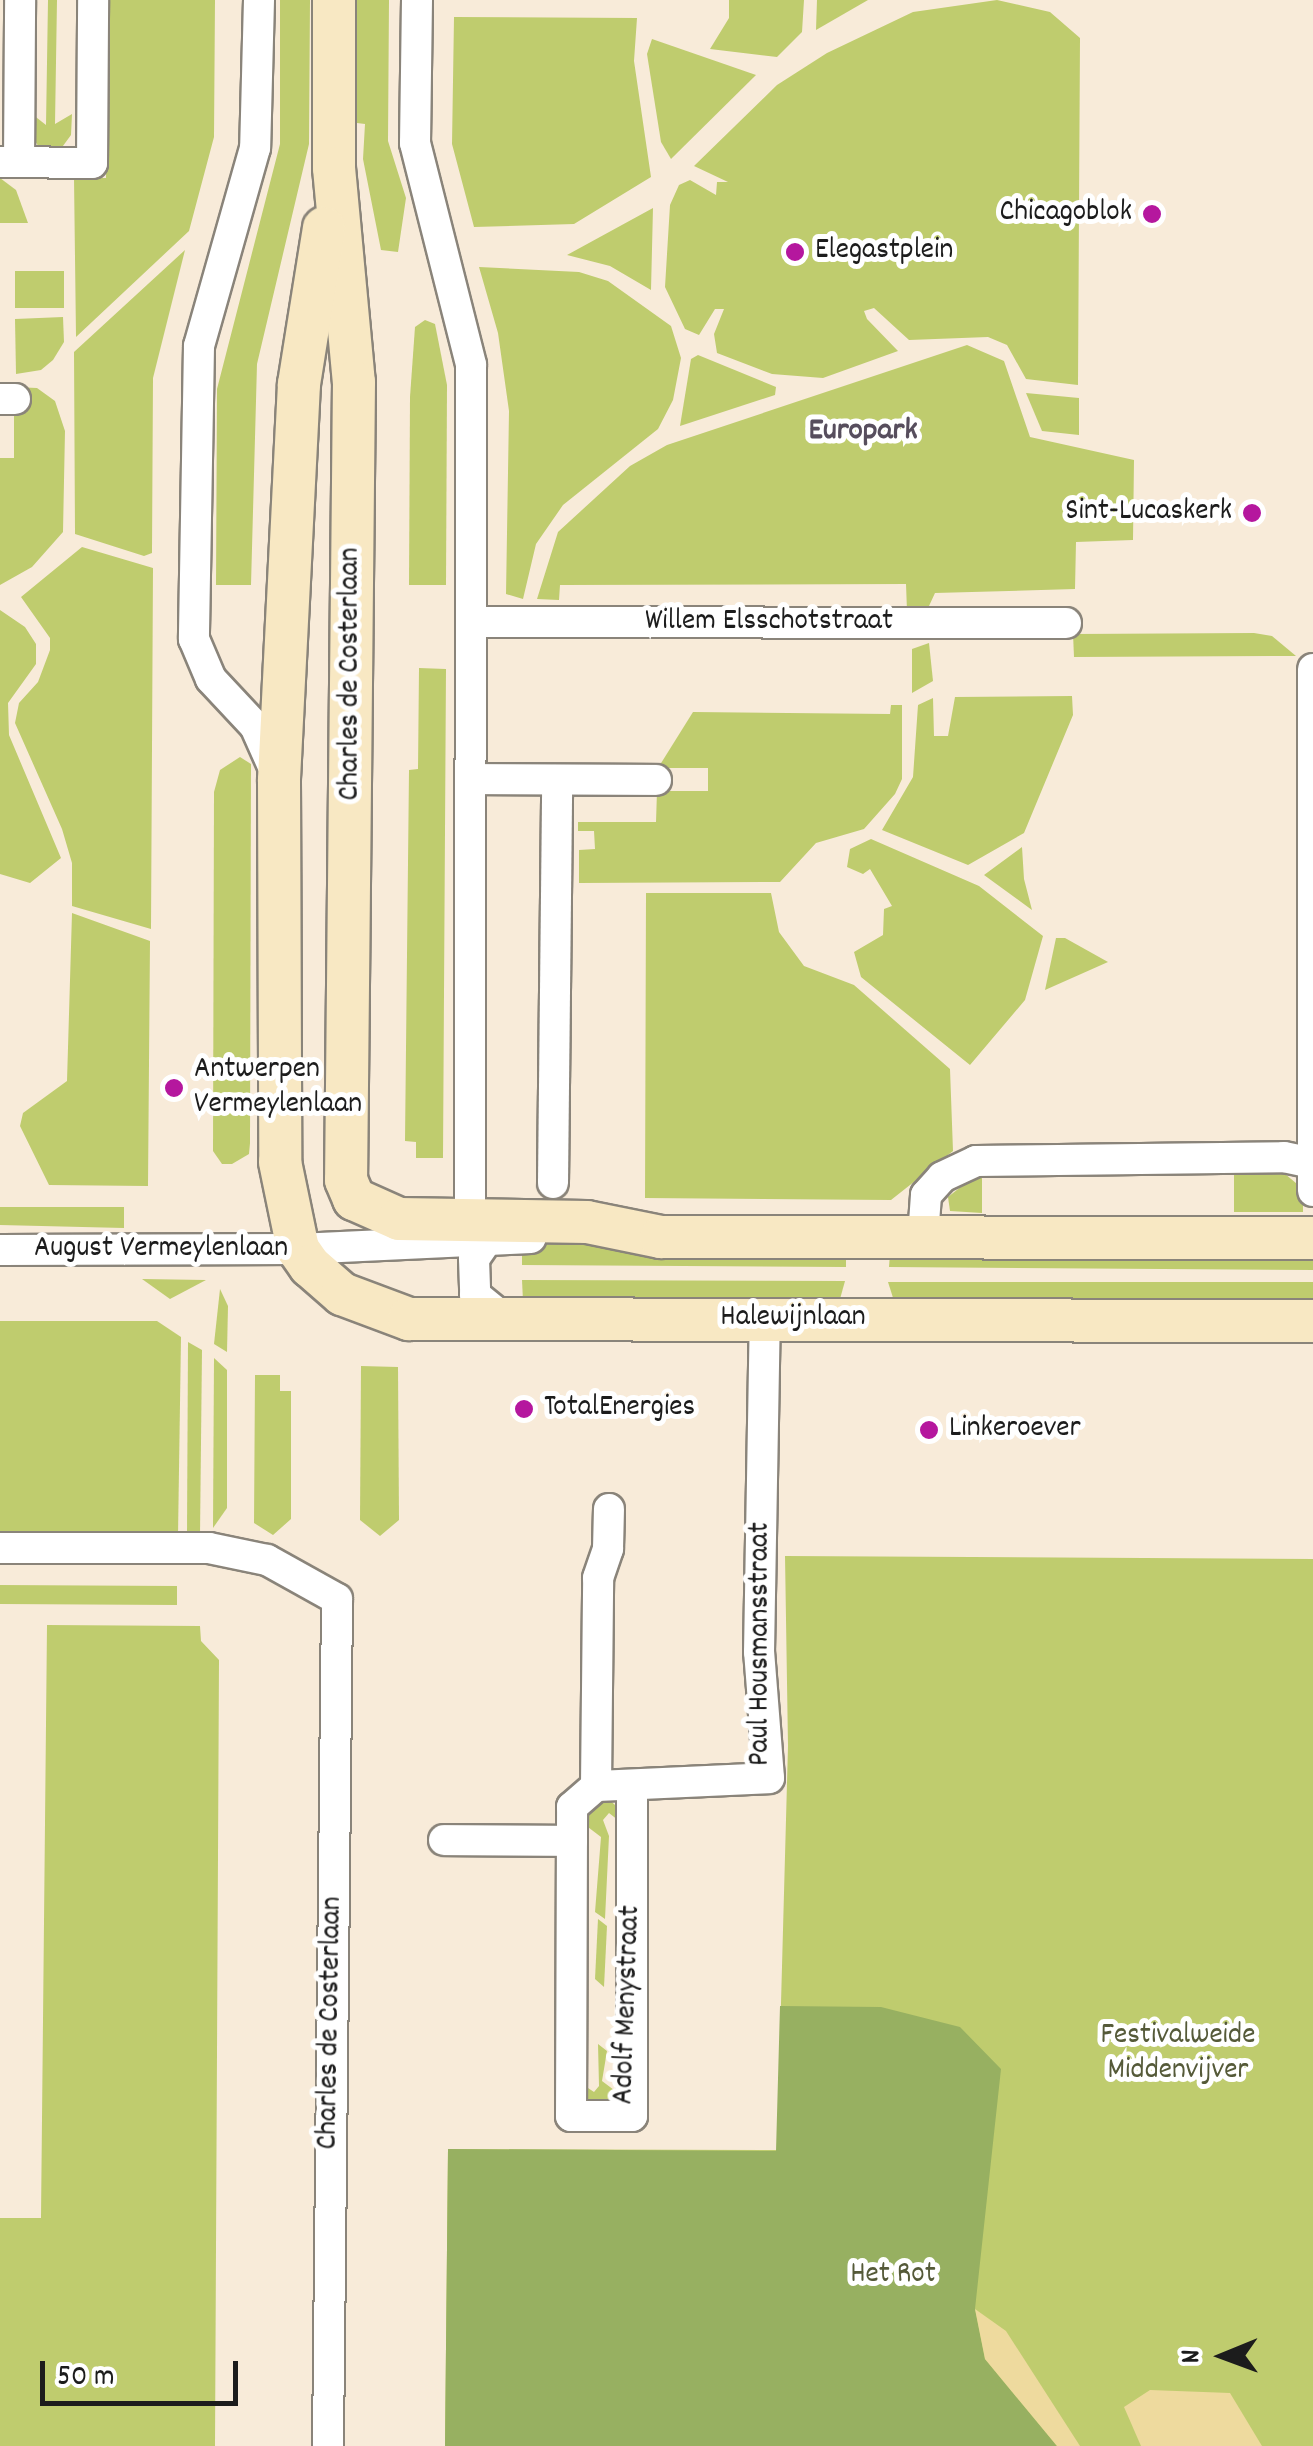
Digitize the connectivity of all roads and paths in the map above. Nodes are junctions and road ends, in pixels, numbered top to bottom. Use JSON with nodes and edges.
{"nodes":[{"id":1,"x":20,"y":0,"type":"edge"},
{"id":2,"x":92,"y":0,"type":"edge"},
{"id":3,"x":259,"y":0,"type":"edge"},
{"id":4,"x":334,"y":0,"type":"edge"},
{"id":5,"x":416,"y":0,"type":"edge"},
{"id":6,"x":9,"y":162,"type":"edge"},
{"id":7,"x":334,"y":168,"type":"junction"},
{"id":8,"x":472,"y":622,"type":"junction"},
{"id":9,"x":1066,"y":623,"type":"dead end"},
{"id":10,"x":1313,"y":669,"type":"edge"},
{"id":11,"x":473,"y":778,"type":"junction"},
{"id":12,"x":557,"y":780,"type":"junction"},
{"id":13,"x":656,"y":780,"type":"dead end"},
{"id":14,"x":280,"y":781,"type":"junction"},
{"id":15,"x":1312,"y":970,"type":"edge"},
{"id":16,"x":1313,"y":1163,"type":"edge"},
{"id":17,"x":346,"y":1180,"type":"junction"},
{"id":18,"x":552,"y":1183,"type":"dead end"},
{"id":19,"x":1313,"y":1191,"type":"edge"},
{"id":20,"x":478,"y":1232,"type":"junction"},
{"id":21,"x":923,"y":1236,"type":"junction"},
{"id":22,"x":1313,"y":1238,"type":"edge"},
{"id":23,"x":310,"y":1249,"type":"junction"},
{"id":24,"x":0,"y":1250,"type":"edge"},
{"id":25,"x":505,"y":1319,"type":"junction"},
{"id":26,"x":765,"y":1319,"type":"junction"},
{"id":27,"x":1313,"y":1322,"type":"edge"},
{"id":28,"x":608,"y":1509,"type":"dead end"},
{"id":29,"x":0,"y":1548,"type":"edge"},
{"id":30,"x":596,"y":1786,"type":"junction"},
{"id":31,"x":632,"y":1786,"type":"junction"},
{"id":32,"x":444,"y":1840,"type":"dead end"},
{"id":33,"x":572,"y":1841,"type":"junction"},
{"id":34,"x":328,"y":2446,"type":"edge"}],
"edges":[{"from":1,"to":6,"type":"street"},
{"from":2,"to":6,"type":"street"},
{"from":3,"to":14,"type":"street","name":"Charles de Costerlaan"},
{"from":4,"to":7,"type":"main road","name":"Charles de Costerlaan"},
{"from":5,"to":8,"type":"street"},
{"from":7,"to":14,"type":"main road","name":"Charles de Costerlaan"},
{"from":7,"to":17,"type":"main road","name":"Charles de Costerlaan"},
{"from":8,"to":9,"type":"street","name":"Willem Elsschotstraat"},
{"from":8,"to":11,"type":"street"},
{"from":10,"to":15,"type":"street"},
{"from":11,"to":12,"type":"street"},
{"from":11,"to":20,"type":"street"},
{"from":12,"to":13,"type":"street"},
{"from":12,"to":18,"type":"street"},
{"from":14,"to":23,"type":"main road","name":"Charles de Costerlaan"},
{"from":15,"to":16,"type":"street"},
{"from":16,"to":19,"type":"street"},
{"from":16,"to":21,"type":"street"},
{"from":17,"to":20,"type":"main road"},
{"from":17,"to":23,"type":"street","name":"Charles de Costerlaan"},
{"from":20,"to":21,"type":"main road"},
{"from":20,"to":23,"type":"street"},
{"from":20,"to":25,"type":"street"},
{"from":21,"to":22,"type":"main road"},
{"from":23,"to":24,"type":"street","name":"August Vermeylenlaan"},
{"from":23,"to":25,"type":"main road","name":"Halewijnlaan"},
{"from":25,"to":26,"type":"main road","name":"Halewijnlaan"},
{"from":26,"to":27,"type":"main road","name":"Halewijnlaan"},
{"from":26,"to":31,"type":"street","name":"Paul Housmansstraat"},
{"from":28,"to":30,"type":"street"},
{"from":29,"to":34,"type":"street","name":"Charles de Costerlaan"},
{"from":30,"to":31,"type":"street"},
{"from":30,"to":33,"type":"street","name":"Adolf Menystraat"},
{"from":31,"to":33,"type":"street","name":"Adolf Menystraat"},
{"from":32,"to":33,"type":"street"}]}
